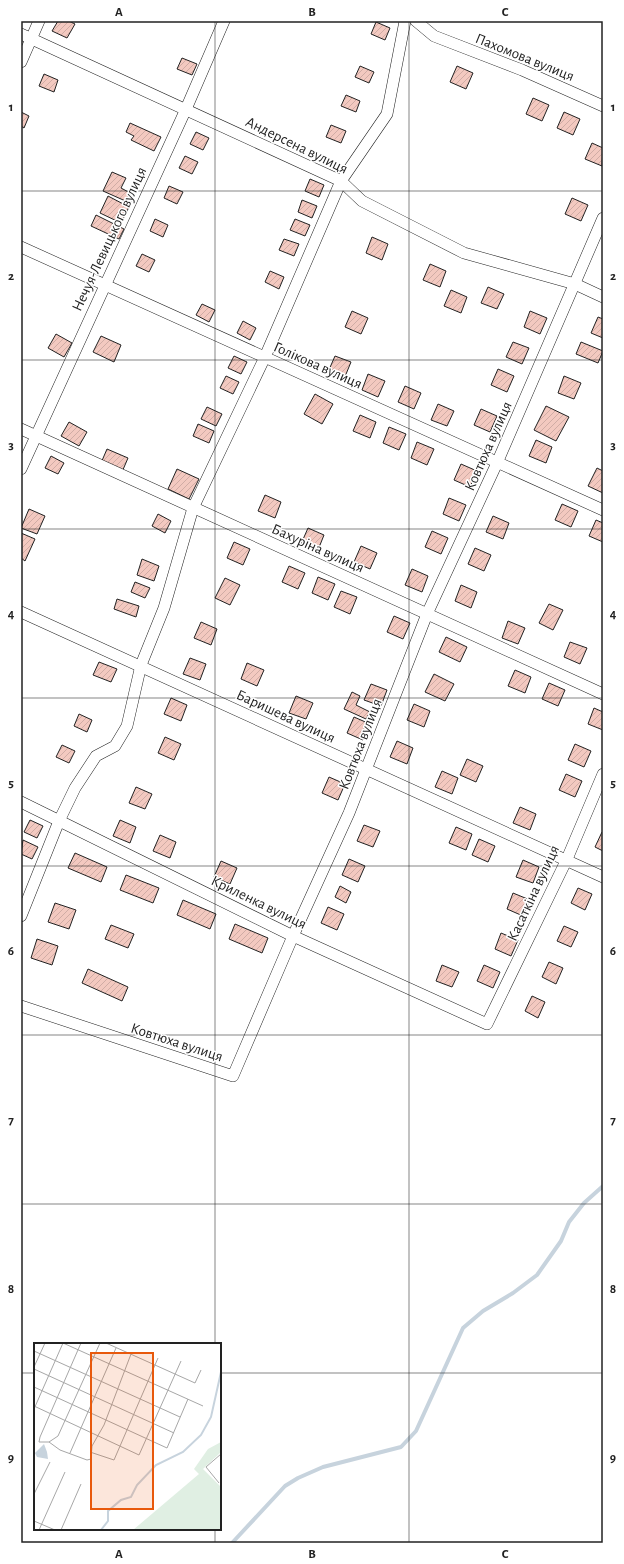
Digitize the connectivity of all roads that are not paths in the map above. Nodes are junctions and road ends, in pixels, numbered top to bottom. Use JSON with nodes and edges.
{"nodes":[{"id":1,"x":38,"y":21,"type":"edge"},
{"id":2,"x":224,"y":21,"type":"edge"},
{"id":3,"x":405,"y":21,"type":"edge"},
{"id":4,"x":416,"y":21,"type":"edge"},
{"id":5,"x":26,"y":37,"type":"edge"},
{"id":6,"x":21,"y":62,"type":"edge"},
{"id":7,"x":603,"y":106,"type":"edge"},
{"id":8,"x":186,"y":109,"type":"junction"},
{"id":9,"x":341,"y":181,"type":"junction"},
{"id":10,"x":603,"y":218,"type":"edge"},
{"id":11,"x":21,"y":247,"type":"edge"},
{"id":12,"x":575,"y":284,"type":"junction"},
{"id":13,"x":104,"y":285,"type":"junction"},
{"id":14,"x":603,"y":297,"type":"edge"},
{"id":15,"x":265,"y":357,"type":"junction"},
{"id":16,"x":21,"y":429,"type":"edge"},
{"id":17,"x":36,"y":436,"type":"junction"},
{"id":18,"x":497,"y":462,"type":"junction"},
{"id":19,"x":21,"y":469,"type":"edge"},
{"id":20,"x":193,"y":508,"type":"junction"},
{"id":21,"x":603,"y":510,"type":"edge"},
{"id":22,"x":21,"y":612,"type":"edge"},
{"id":23,"x":427,"y":614,"type":"junction"},
{"id":24,"x":141,"y":665,"type":"junction"},
{"id":25,"x":603,"y":694,"type":"edge"},
{"id":26,"x":367,"y":770,"type":"junction"},
{"id":27,"x":603,"y":774,"type":"edge"},
{"id":28,"x":21,"y":802,"type":"edge"},
{"id":29,"x":59,"y":821,"type":"junction"},
{"id":30,"x":567,"y":859,"type":"junction"},
{"id":31,"x":603,"y":877,"type":"edge"},
{"id":32,"x":21,"y":916,"type":"edge"},
{"id":33,"x":293,"y":936,"type":"junction"},
{"id":34,"x":21,"y":1006,"type":"edge"},
{"id":35,"x":487,"y":1024,"type":"joint"}],
"edges":[{"from":1,"to":5,"type":"street"},
{"from":2,"to":8,"type":"street","name":"Нечуя-Левицького вулиця"},
{"from":3,"to":9,"type":"street"},
{"from":4,"to":7,"type":"street","name":"Пахомова вулиця"},
{"from":5,"to":6,"type":"street"},
{"from":5,"to":8,"type":"street","name":"Андерсена вулиця"},
{"from":8,"to":9,"type":"street","name":"Андерсена вулиця"},
{"from":8,"to":13,"type":"street","name":"Нечуя-Левицького вулиця"},
{"from":9,"to":12,"type":"street","name":"Андерсена вулиця"},
{"from":9,"to":15,"type":"street"},
{"from":10,"to":12,"type":"street","name":"Ковтюха вулиця"},
{"from":11,"to":13,"type":"street","name":"Голікова вулиця"},
{"from":12,"to":14,"type":"street","name":"Андерсена вулиця"},
{"from":12,"to":18,"type":"street","name":"Ковтюха вулиця"},
{"from":13,"to":15,"type":"street","name":"Голікова вулиця"},
{"from":13,"to":17,"type":"street","name":"Нечуя-Левицького вулиця"},
{"from":15,"to":18,"type":"street","name":"Голікова вулиця"},
{"from":15,"to":20,"type":"street"},
{"from":16,"to":17,"type":"street","name":"Бахуріна вулиця"},
{"from":17,"to":19,"type":"street","name":"Нечуя-Левицького вулиця"},
{"from":17,"to":20,"type":"street","name":"Бахуріна вулиця"},
{"from":18,"to":21,"type":"street","name":"Голікова вулиця"},
{"from":18,"to":23,"type":"street","name":"Ковтюха вулиця"},
{"from":20,"to":23,"type":"street","name":"Бахуріна вулиця"},
{"from":20,"to":24,"type":"street"},
{"from":22,"to":24,"type":"street","name":"Баришева вулиця"},
{"from":23,"to":25,"type":"street","name":"Бахуріна вулиця"},
{"from":23,"to":26,"type":"street","name":"Ковтюха вулиця"},
{"from":24,"to":26,"type":"street","name":"Баришева вулиця"},
{"from":24,"to":29,"type":"street"},
{"from":26,"to":30,"type":"street","name":"Баришева вулиця"},
{"from":26,"to":33,"type":"street","name":"Ковтюха вулиця"},
{"from":27,"to":30,"type":"street","name":"Касаткіна вулиця"},
{"from":28,"to":29,"type":"street","name":"Криленка вулиця"},
{"from":29,"to":32,"type":"street"},
{"from":29,"to":33,"type":"street","name":"Криленка вулиця"},
{"from":30,"to":31,"type":"street","name":"Баришева вулиця"},
{"from":30,"to":35,"type":"street","name":"Касаткіна вулиця"},
{"from":33,"to":34,"type":"street","name":"Ковтюха вулиця"},
{"from":33,"to":35,"type":"street","name":"Криленка вулиця"}]}
